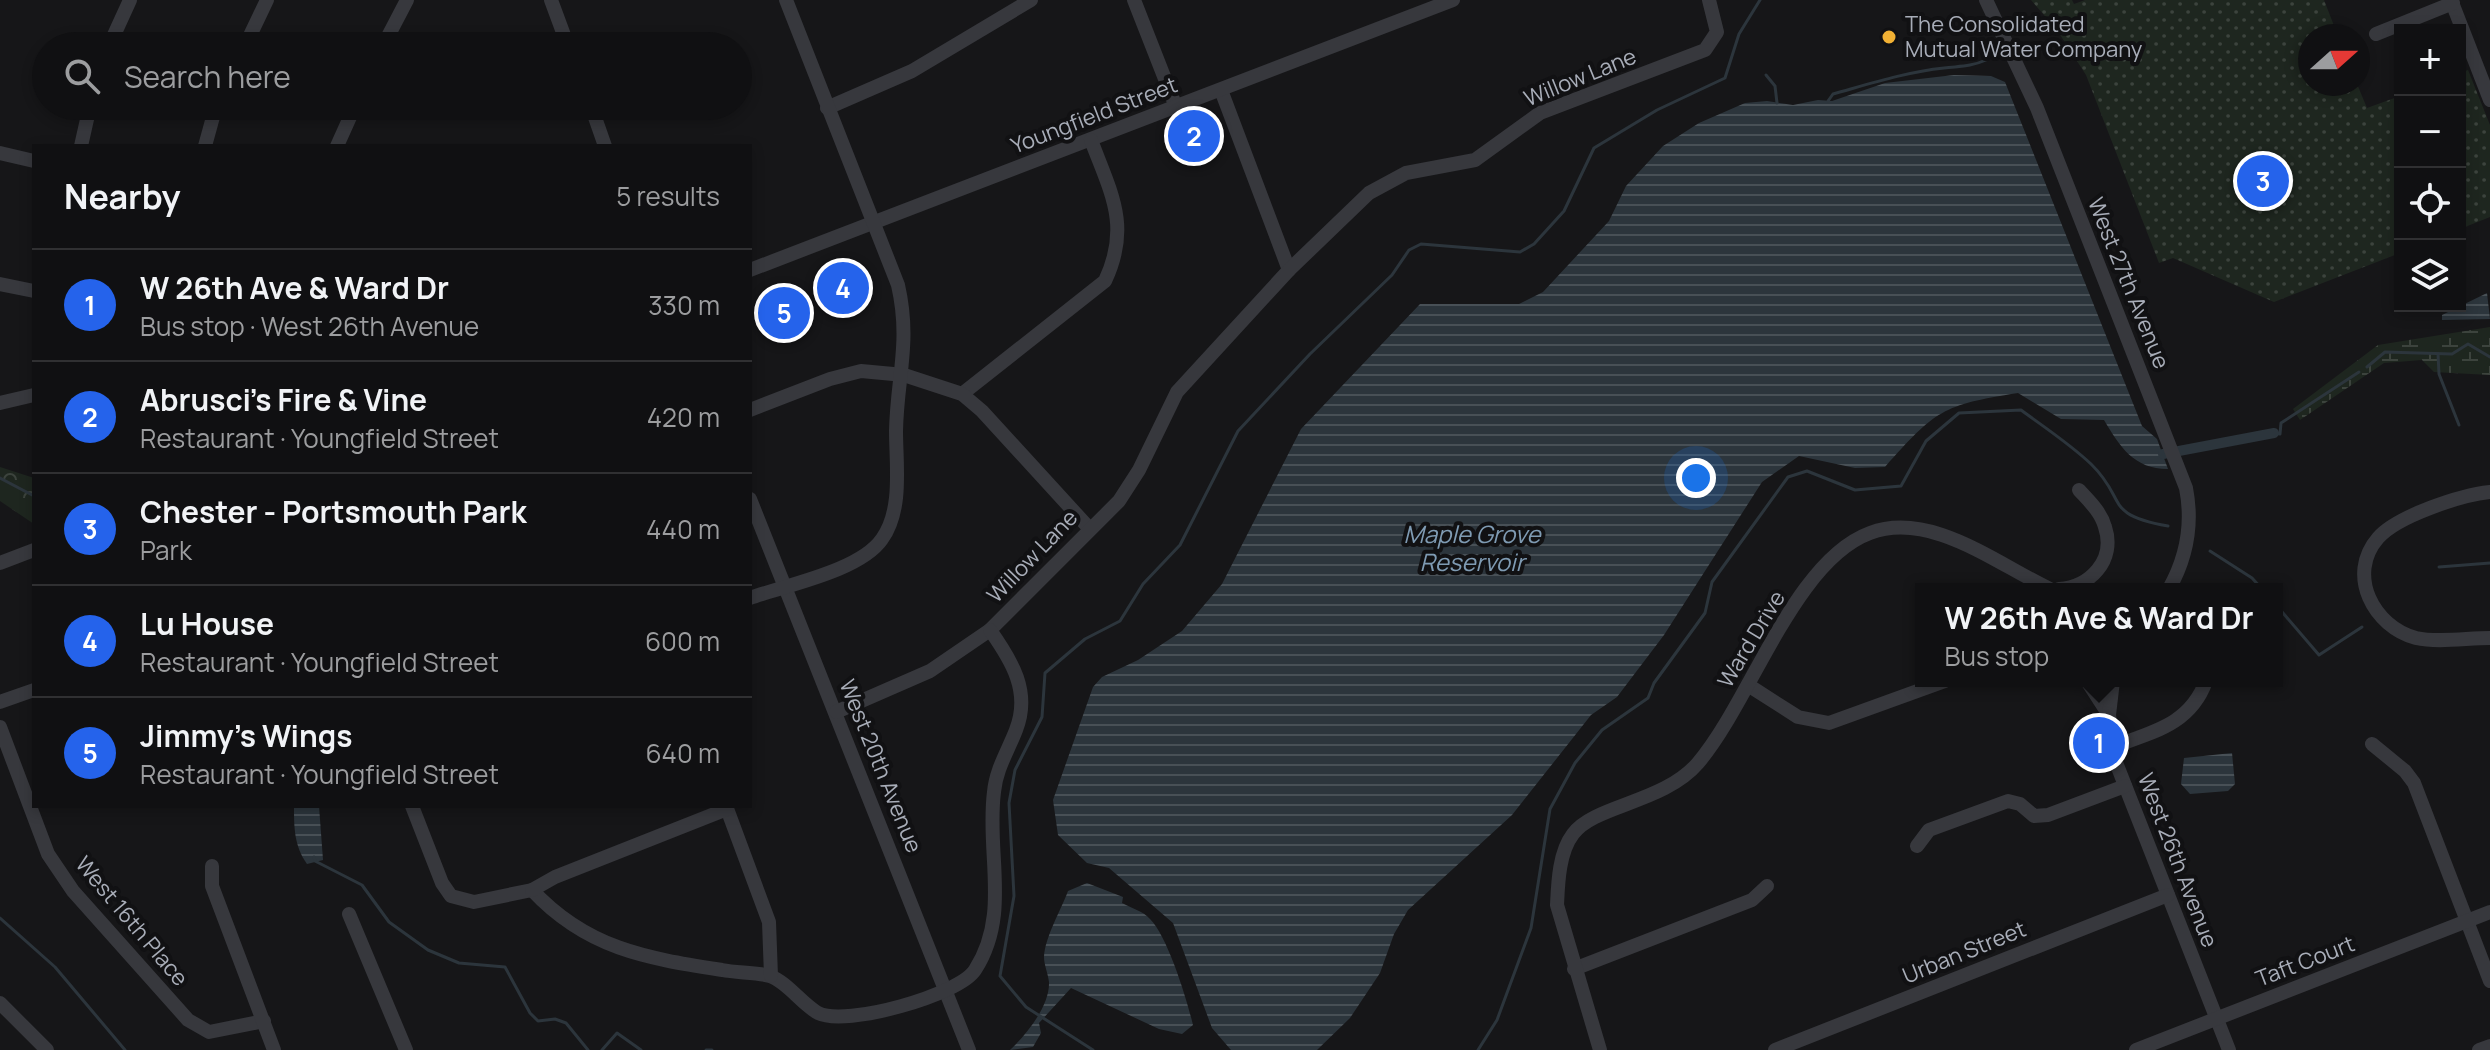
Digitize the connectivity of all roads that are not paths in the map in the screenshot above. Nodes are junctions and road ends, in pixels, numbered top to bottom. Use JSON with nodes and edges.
{"nodes":[{"id":1,"x":130,"y":0,"type":"edge"},
{"id":2,"x":267,"y":0,"type":"edge"},
{"id":3,"x":407,"y":0,"type":"edge"},
{"id":4,"x":551,"y":0,"type":"edge"},
{"id":5,"x":786,"y":0,"type":"edge"},
{"id":6,"x":1031,"y":0,"type":"edge"},
{"id":7,"x":1134,"y":0,"type":"edge"},
{"id":8,"x":1453,"y":0,"type":"edge"},
{"id":9,"x":1709,"y":0,"type":"edge"},
{"id":10,"x":1986,"y":0,"type":"edge"},
{"id":11,"x":2452,"y":2,"type":"edge"},
{"id":12,"x":115,"y":32,"type":"edge"},
{"id":13,"x":252,"y":32,"type":"edge"},
{"id":14,"x":390,"y":32,"type":"edge"},
{"id":15,"x":563,"y":32,"type":"edge"},
{"id":16,"x":2376,"y":34,"type":"dead end"},
{"id":17,"x":1221,"y":90,"type":"junction"},
{"id":18,"x":2490,"y":100,"type":"edge"},
{"id":19,"x":1176,"y":107,"type":"junction"},
{"id":20,"x":827,"y":108,"type":"junction"},
{"id":21,"x":87,"y":120,"type":"edge"},
{"id":22,"x":212,"y":120,"type":"edge"},
{"id":23,"x":349,"y":120,"type":"edge"},
{"id":24,"x":596,"y":120,"type":"edge"},
{"id":25,"x":1091,"y":140,"type":"junction"},
{"id":26,"x":81,"y":144,"type":"edge"},
{"id":27,"x":206,"y":144,"type":"edge"},
{"id":28,"x":338,"y":144,"type":"edge"},
{"id":29,"x":604,"y":144,"type":"edge"},
{"id":30,"x":0,"y":153,"type":"edge"},
{"id":31,"x":32,"y":161,"type":"edge"},
{"id":32,"x":872,"y":224,"type":"junction"},
{"id":33,"x":752,"y":269,"type":"edge"},
{"id":34,"x":1289,"y":270,"type":"junction"},
{"id":35,"x":0,"y":284,"type":"edge"},
{"id":36,"x":32,"y":291,"type":"edge"},
{"id":37,"x":904,"y":375,"type":"junction"},
{"id":38,"x":962,"y":394,"type":"junction"},
{"id":39,"x":32,"y":395,"type":"edge"},
{"id":40,"x":0,"y":403,"type":"edge"},
{"id":41,"x":752,"y":409,"type":"edge"},
{"id":42,"x":2079,"y":490,"type":"dead end"},
{"id":43,"x":2490,"y":492,"type":"edge"},
{"id":44,"x":752,"y":504,"type":"edge"},
{"id":45,"x":1089,"y":528,"type":"junction"},
{"id":46,"x":32,"y":551,"type":"edge"},
{"id":47,"x":0,"y":563,"type":"edge"},
{"id":48,"x":2038,"y":583,"type":"edge"},
{"id":49,"x":2083,"y":583,"type":"edge"},
{"id":50,"x":2172,"y":583,"type":"edge"},
{"id":51,"x":784,"y":587,"type":"junction"},
{"id":52,"x":752,"y":597,"type":"edge"},
{"id":53,"x":990,"y":630,"type":"junction"},
{"id":54,"x":2490,"y":638,"type":"edge"},
{"id":55,"x":1748,"y":685,"type":"junction"},
{"id":56,"x":1928,"y":687,"type":"edge"},
{"id":57,"x":2091,"y":687,"type":"edge"},
{"id":58,"x":2112,"y":687,"type":"edge"},
{"id":59,"x":2204,"y":687,"type":"edge"},
{"id":60,"x":32,"y":691,"type":"edge"},
{"id":61,"x":0,"y":702,"type":"edge"},
{"id":62,"x":836,"y":712,"type":"junction"},
{"id":63,"x":2109,"y":715,"type":"junction"},
{"id":64,"x":0,"y":727,"type":"edge"},
{"id":65,"x":2372,"y":744,"type":"dead end"},
{"id":66,"x":2112,"y":747,"type":"junction"},
{"id":67,"x":2125,"y":786,"type":"junction"},
{"id":68,"x":413,"y":808,"type":"edge"},
{"id":69,"x":726,"y":808,"type":"edge"},
{"id":70,"x":1917,"y":846,"type":"dead end"},
{"id":71,"x":212,"y":866,"type":"dead end"},
{"id":72,"x":1767,"y":886,"type":"dead end"},
{"id":73,"x":532,"y":890,"type":"junction"},
{"id":74,"x":2168,"y":895,"type":"junction"},
{"id":75,"x":2490,"y":912,"type":"edge"},
{"id":76,"x":349,"y":914,"type":"dead end"},
{"id":77,"x":2466,"y":922,"type":"junction"},
{"id":78,"x":1574,"y":969,"type":"junction"},
{"id":79,"x":771,"y":976,"type":"junction"},
{"id":80,"x":2490,"y":981,"type":"edge"},
{"id":81,"x":945,"y":989,"type":"junction"},
{"id":82,"x":0,"y":1003,"type":"edge"},
{"id":83,"x":2216,"y":1019,"type":"junction"},
{"id":84,"x":264,"y":1021,"type":"junction"},
{"id":85,"x":2490,"y":1046,"type":"edge"},
{"id":86,"x":47,"y":1050,"type":"edge"},
{"id":87,"x":274,"y":1050,"type":"edge"},
{"id":88,"x":406,"y":1050,"type":"edge"},
{"id":89,"x":969,"y":1050,"type":"edge"},
{"id":90,"x":1600,"y":1050,"type":"edge"},
{"id":91,"x":1775,"y":1050,"type":"edge"},
{"id":92,"x":2136,"y":1050,"type":"edge"},
{"id":93,"x":2229,"y":1050,"type":"edge"},
{"id":94,"x":2479,"y":1050,"type":"edge"}],
"edges":[{"from":1,"to":12,"type":"street"},
{"from":2,"to":13,"type":"street"},
{"from":3,"to":14,"type":"street"},
{"from":4,"to":15,"type":"street"},
{"from":5,"to":20,"type":"street"},
{"from":6,"to":20,"type":"street"},
{"from":7,"to":19,"type":"street"},
{"from":8,"to":17,"type":"street","name":"Youngfield Street"},
{"from":9,"to":34,"type":"street","name":"Willow Lane"},
{"from":10,"to":50,"type":"street","name":"West 27th Avenue"},
{"from":11,"to":16,"type":"street"},
{"from":11,"to":18,"type":"street"},
{"from":17,"to":19,"type":"street","name":"Youngfield Street"},
{"from":17,"to":34,"type":"street"},
{"from":19,"to":25,"type":"street","name":"Youngfield Street"},
{"from":20,"to":32,"type":"street"},
{"from":21,"to":26,"type":"street"},
{"from":22,"to":27,"type":"street"},
{"from":23,"to":28,"type":"street"},
{"from":24,"to":29,"type":"street"},
{"from":25,"to":32,"type":"street","name":"Youngfield Street"},
{"from":25,"to":38,"type":"street"},
{"from":30,"to":31,"type":"street"},
{"from":32,"to":33,"type":"street","name":"Youngfield Street"},
{"from":32,"to":37,"type":"street"},
{"from":34,"to":45,"type":"street","name":"Willow Lane"},
{"from":35,"to":36,"type":"street"},
{"from":37,"to":38,"type":"street"},
{"from":37,"to":41,"type":"street"},
{"from":37,"to":51,"type":"street"},
{"from":38,"to":45,"type":"street"},
{"from":39,"to":40,"type":"street"},
{"from":42,"to":49,"type":"street"},
{"from":43,"to":54,"type":"street"},
{"from":44,"to":51,"type":"street","name":"West 20th Avenue"},
{"from":45,"to":53,"type":"street","name":"Willow Lane"},
{"from":46,"to":47,"type":"street"},
{"from":48,"to":55,"type":"street","name":"Ward Drive"},
{"from":51,"to":52,"type":"street"},
{"from":51,"to":62,"type":"street","name":"West 20th Avenue"},
{"from":53,"to":62,"type":"street"},
{"from":53,"to":81,"type":"street","name":"Willow Lane"},
{"from":55,"to":56,"type":"street"},
{"from":55,"to":78,"type":"street","name":"Ward Drive"},
{"from":57,"to":63,"type":"street"},
{"from":58,"to":63,"type":"street","name":"West 26th Avenue"},
{"from":59,"to":66,"type":"street"},
{"from":60,"to":61,"type":"street"},
{"from":62,"to":81,"type":"street","name":"West 20th Avenue"},
{"from":63,"to":66,"type":"street","name":"West 26th Avenue"},
{"from":64,"to":84,"type":"street","name":"West 16th Place"},
{"from":65,"to":77,"type":"street"},
{"from":66,"to":67,"type":"street","name":"West 26th Avenue"},
{"from":67,"to":70,"type":"street"},
{"from":67,"to":74,"type":"street","name":"West 26th Avenue"},
{"from":68,"to":73,"type":"street"},
{"from":69,"to":73,"type":"street"},
{"from":69,"to":79,"type":"street"},
{"from":71,"to":84,"type":"street"},
{"from":72,"to":78,"type":"street"},
{"from":73,"to":79,"type":"street","name":"Willow Lane"},
{"from":74,"to":83,"type":"street","name":"West 26th Avenue"},
{"from":74,"to":91,"type":"street","name":"Urban Street"},
{"from":75,"to":77,"type":"street","name":"Taft Court"},
{"from":76,"to":88,"type":"street"},
{"from":77,"to":80,"type":"street"},
{"from":77,"to":83,"type":"street","name":"Taft Court"},
{"from":78,"to":90,"type":"street"},
{"from":79,"to":81,"type":"street","name":"Willow Lane"},
{"from":81,"to":89,"type":"street","name":"West 20th Avenue"},
{"from":82,"to":86,"type":"street"},
{"from":83,"to":92,"type":"street","name":"Taft Court"},
{"from":83,"to":93,"type":"street","name":"West 26th Avenue"},
{"from":84,"to":87,"type":"street"},
{"from":85,"to":94,"type":"street"}]}
